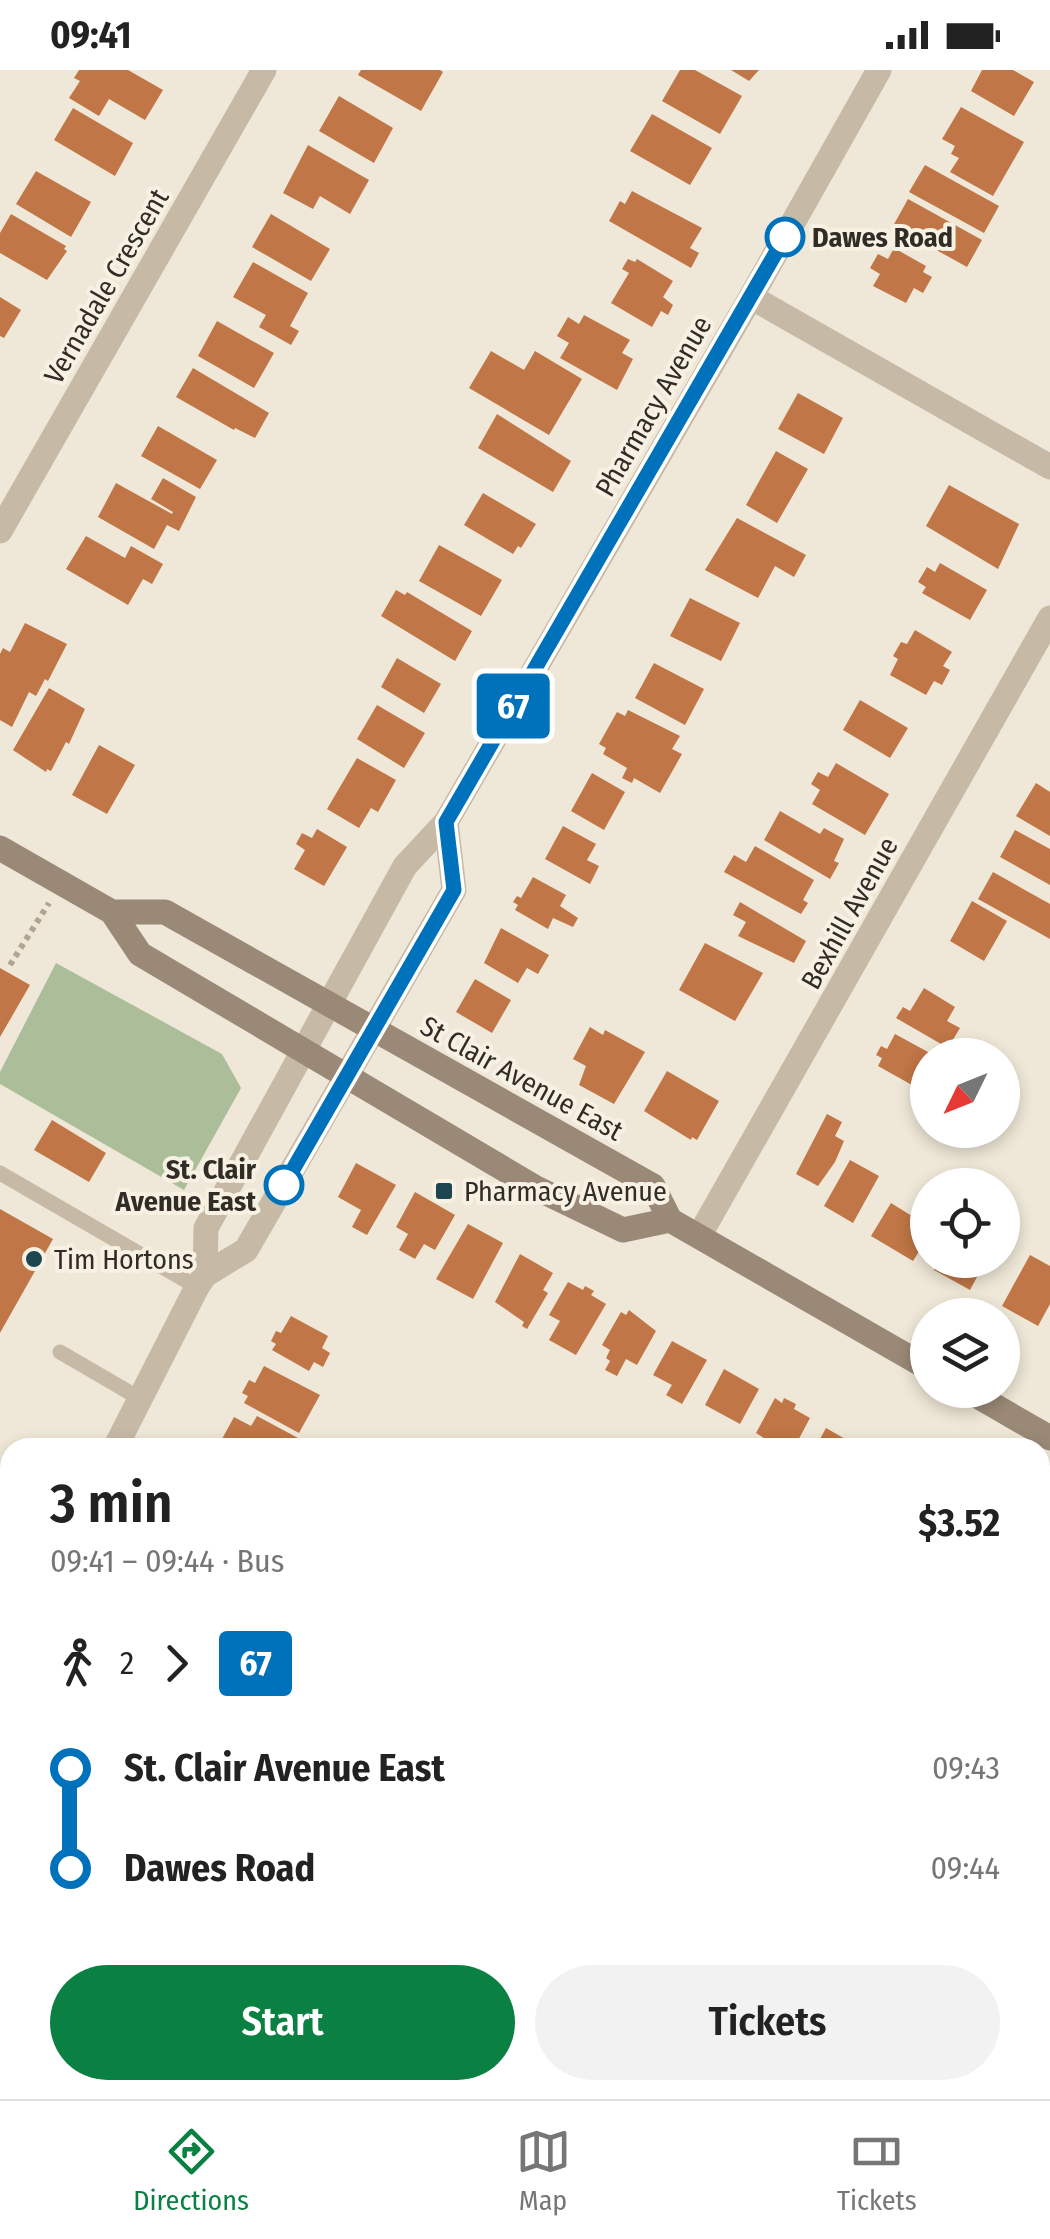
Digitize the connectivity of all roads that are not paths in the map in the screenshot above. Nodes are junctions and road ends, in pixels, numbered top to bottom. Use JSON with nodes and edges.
{"nodes":[{"id":1,"x":264,"y":70,"type":"edge"},
{"id":2,"x":879,"y":70,"type":"edge"},
{"id":3,"x":752,"y":297,"type":"junction"},
{"id":4,"x":1050,"y":467,"type":"edge"},
{"id":5,"x":0,"y":531,"type":"edge"},
{"id":6,"x":1050,"y":618,"type":"edge"},
{"id":7,"x":446,"y":822,"type":"junction"},
{"id":8,"x":0,"y":848,"type":"edge"},
{"id":9,"x":112,"y":912,"type":"junction"},
{"id":10,"x":331,"y":1004,"type":"junction"},
{"id":11,"x":376,"y":1030,"type":"junction"},
{"id":12,"x":305,"y":1052,"type":"junction"},
{"id":13,"x":348,"y":1076,"type":"junction"},
{"id":14,"x":0,"y":1173,"type":"edge"},
{"id":15,"x":670,"y":1220,"type":"junction"},
{"id":16,"x":699,"y":1236,"type":"junction"},
{"id":17,"x":201,"y":1281,"type":"junction"},
{"id":18,"x":60,"y":1352,"type":"dead end"},
{"id":19,"x":910,"y":1358,"type":"edge"},
{"id":20,"x":139,"y":1398,"type":"junction"},
{"id":21,"x":1000,"y":1408,"type":"edge"},
{"id":22,"x":1048,"y":1434,"type":"edge"},
{"id":23,"x":120,"y":1438,"type":"edge"}],
"edges":[{"from":1,"to":5,"type":"street","name":"Vernadale Crescent"},
{"from":2,"to":3,"type":"street","name":"Pharmacy Avenue"},
{"from":3,"to":4,"type":"street"},
{"from":3,"to":7,"type":"street","name":"Pharmacy Avenue"},
{"from":6,"to":16,"type":"street","name":"Bexhill Avenue"},
{"from":7,"to":10,"type":"street","name":"Pharmacy Avenue"},
{"from":7,"to":11,"type":"street","name":"Pharmacy Avenue"},
{"from":8,"to":9,"type":"main road"},
{"from":9,"to":10,"type":"main road","name":"St Clair Avenue East"},
{"from":9,"to":12,"type":"main road"},
{"from":10,"to":11,"type":"main road","name":"St Clair Avenue East"},
{"from":10,"to":12,"type":"street","name":"Pharmacy Avenue"},
{"from":11,"to":13,"type":"street","name":"Pharmacy Avenue"},
{"from":11,"to":15,"type":"main road","name":"St Clair Avenue East"},
{"from":12,"to":13,"type":"main road"},
{"from":12,"to":17,"type":"street","name":"Pharmacy Avenue"},
{"from":13,"to":15,"type":"main road"},
{"from":13,"to":17,"type":"street","name":"Pharmacy Avenue"},
{"from":14,"to":17,"type":"lane"},
{"from":15,"to":16,"type":"main road","name":"St Clair Avenue East"},
{"from":16,"to":19,"type":"main road","name":"St Clair Avenue East"},
{"from":17,"to":20,"type":"street","name":"Pharmacy Avenue"},
{"from":18,"to":20,"type":"lane"},
{"from":20,"to":23,"type":"street","name":"Pharmacy Avenue"},
{"from":21,"to":22,"type":"main road"}]}
